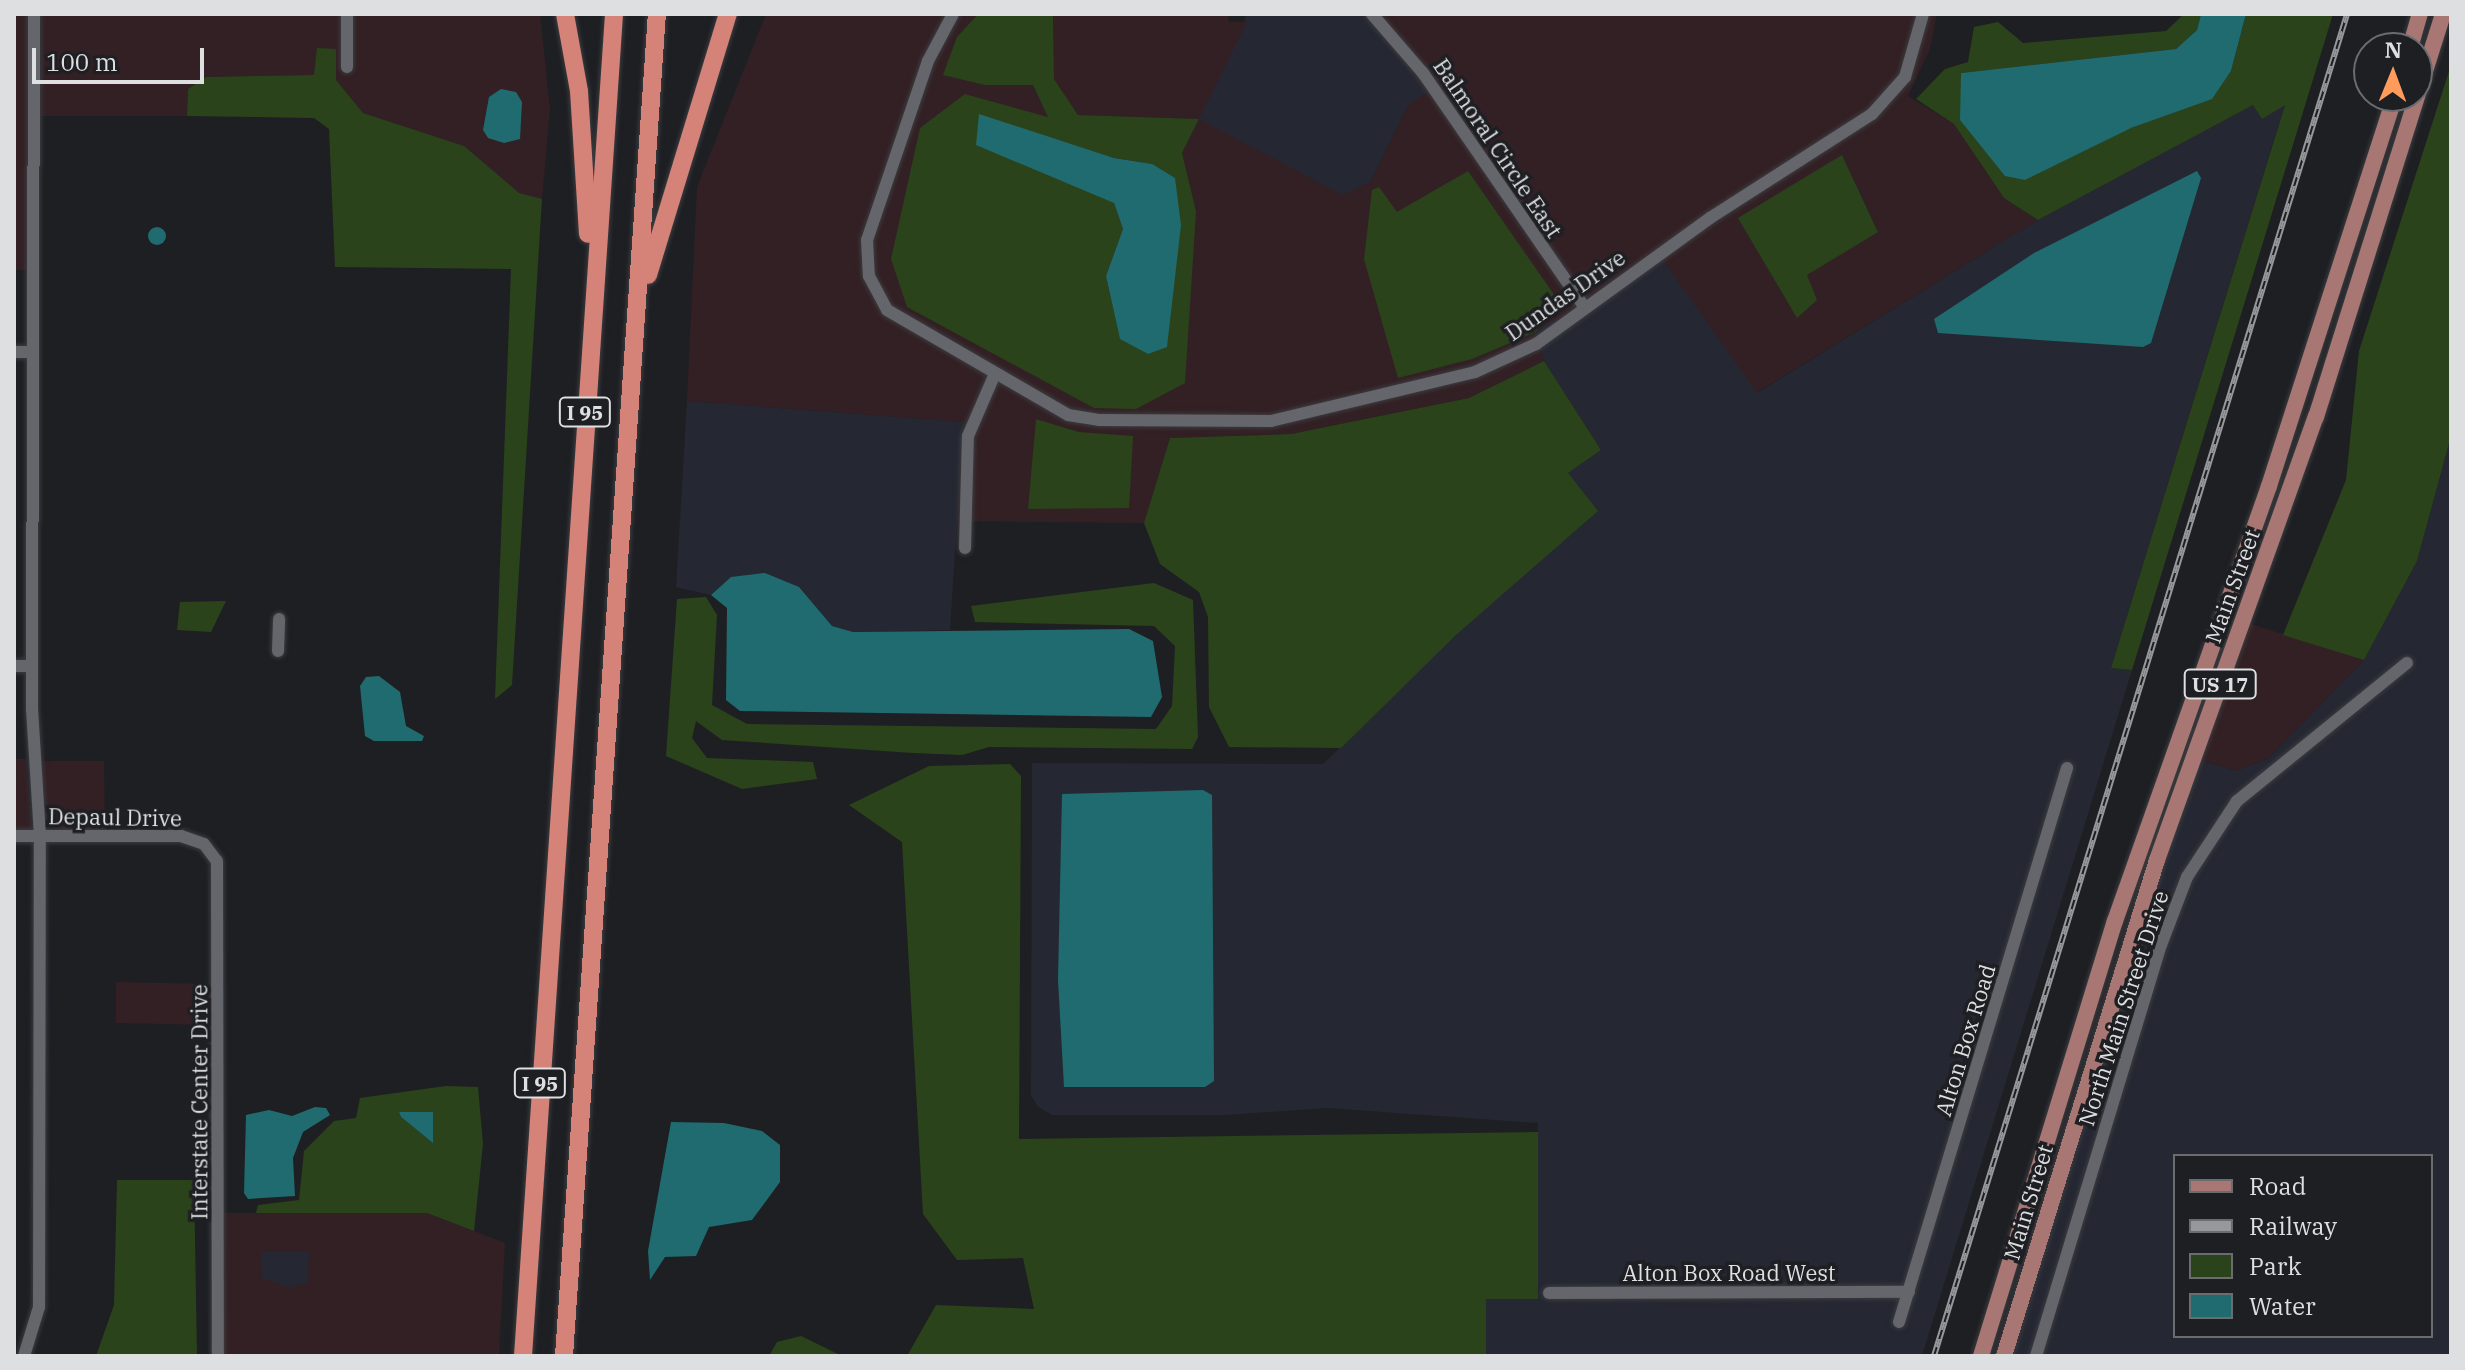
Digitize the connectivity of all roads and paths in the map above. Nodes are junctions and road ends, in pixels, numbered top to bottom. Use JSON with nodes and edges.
{"nodes":[{"id":1,"x":34,"y":14,"type":"edge"},
{"id":2,"x":347,"y":14,"type":"edge"},
{"id":3,"x":565,"y":14,"type":"edge"},
{"id":4,"x":614,"y":14,"type":"edge"},
{"id":5,"x":657,"y":14,"type":"edge"},
{"id":6,"x":728,"y":14,"type":"edge"},
{"id":7,"x":953,"y":14,"type":"edge"},
{"id":8,"x":1372,"y":14,"type":"edge"},
{"id":9,"x":1923,"y":14,"type":"edge"},
{"id":10,"x":2443,"y":14,"type":"edge"},
{"id":11,"x":347,"y":67,"type":"dead end"},
{"id":12,"x":2390,"y":112,"type":"edge"},
{"id":13,"x":1585,"y":308,"type":"junction"},
{"id":14,"x":592,"y":310,"type":"junction"},
{"id":15,"x":637,"y":320,"type":"junction"},
{"id":16,"x":14,"y":352,"type":"edge"},
{"id":17,"x":33,"y":352,"type":"junction"},
{"id":18,"x":994,"y":376,"type":"junction"},
{"id":19,"x":2295,"y":410,"type":"junction"},
{"id":20,"x":2316,"y":417,"type":"junction"},
{"id":21,"x":965,"y":548,"type":"dead end"},
{"id":22,"x":279,"y":619,"type":"dead end"},
{"id":23,"x":278,"y":651,"type":"dead end"},
{"id":24,"x":2407,"y":663,"type":"dead end"},
{"id":25,"x":14,"y":666,"type":"edge"},
{"id":26,"x":32,"y":666,"type":"junction"},
{"id":27,"x":2067,"y":768,"type":"dead end"},
{"id":28,"x":14,"y":836,"type":"edge"},
{"id":29,"x":40,"y":836,"type":"junction"},
{"id":30,"x":211,"y":850,"type":"joint"},
{"id":31,"x":1909,"y":1292,"type":"junction"},
{"id":32,"x":1549,"y":1293,"type":"dead end"},
{"id":33,"x":1899,"y":1322,"type":"dead end"},
{"id":34,"x":24,"y":1356,"type":"edge"},
{"id":35,"x":218,"y":1356,"type":"edge"},
{"id":36,"x":523,"y":1356,"type":"edge"},
{"id":37,"x":564,"y":1356,"type":"edge"},
{"id":38,"x":1981,"y":1356,"type":"edge"},
{"id":39,"x":2004,"y":1356,"type":"edge"},
{"id":40,"x":2036,"y":1356,"type":"edge"}],
"edges":[{"from":1,"to":17,"type":"street"},
{"from":2,"to":11,"type":"street"},
{"from":3,"to":14,"type":"highway"},
{"from":4,"to":14,"type":"highway","number":"I 95"},
{"from":5,"to":15,"type":"highway","number":"I 95"},
{"from":6,"to":15,"type":"highway"},
{"from":7,"to":18,"type":"street","name":"Dundas Drive"},
{"from":8,"to":13,"type":"street","name":"Balmoral Circle East"},
{"from":9,"to":13,"type":"street","name":"Dundas Drive"},
{"from":10,"to":20,"type":"main road","name":"Main Street","number":"US 17"},
{"from":12,"to":19,"type":"main road","name":"Main Street","number":"US 17"},
{"from":13,"to":18,"type":"street","name":"Dundas Drive"},
{"from":14,"to":36,"type":"highway","number":"I 95"},
{"from":15,"to":37,"type":"highway","number":"I 95"},
{"from":16,"to":17,"type":"street"},
{"from":17,"to":26,"type":"street"},
{"from":18,"to":21,"type":"street"},
{"from":19,"to":20,"type":"street"},
{"from":19,"to":38,"type":"main road","name":"Main Street","number":"US 17"},
{"from":20,"to":39,"type":"main road","name":"Main Street","number":"US 17"},
{"from":22,"to":23,"type":"street"},
{"from":24,"to":40,"type":"street","name":"North Main Street Drive"},
{"from":25,"to":26,"type":"street"},
{"from":26,"to":29,"type":"street"},
{"from":27,"to":31,"type":"street","name":"Alton Box Road"},
{"from":28,"to":29,"type":"street","name":"Depaul Drive"},
{"from":29,"to":30,"type":"street","name":"Depaul Drive"},
{"from":29,"to":34,"type":"street"},
{"from":30,"to":35,"type":"street","name":"Interstate Center Drive"},
{"from":31,"to":32,"type":"street","name":"Alton Box Road West"},
{"from":31,"to":33,"type":"street","name":"Alton Box Road"}]}
